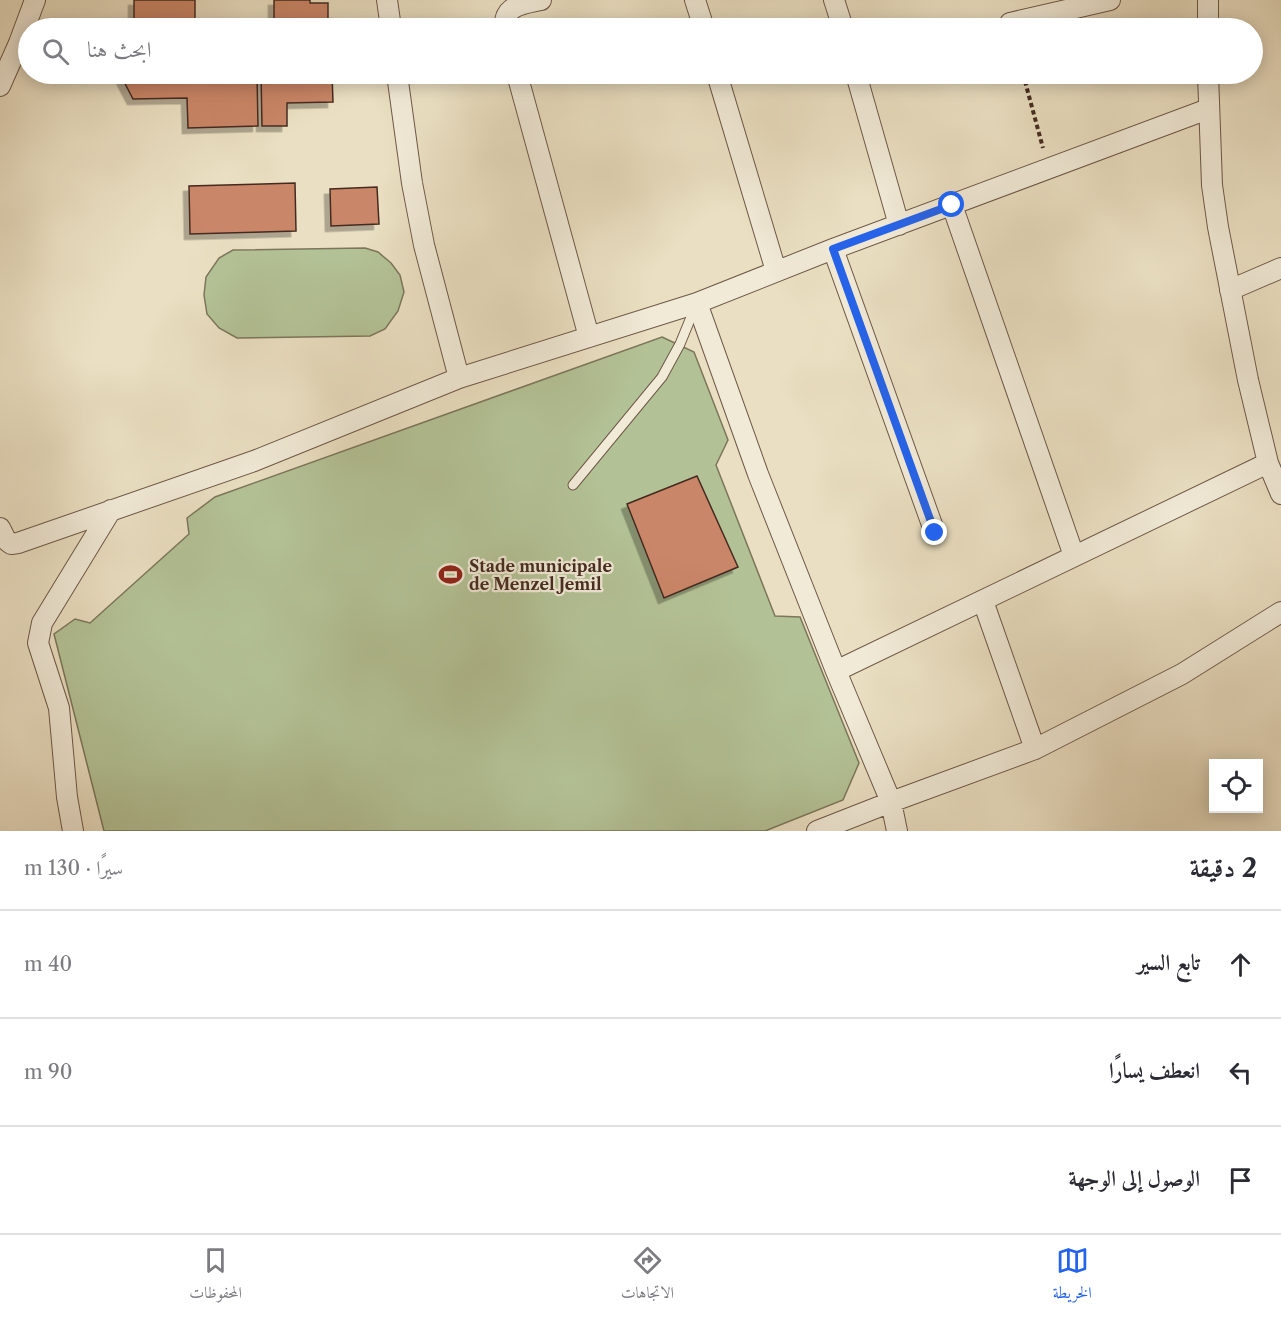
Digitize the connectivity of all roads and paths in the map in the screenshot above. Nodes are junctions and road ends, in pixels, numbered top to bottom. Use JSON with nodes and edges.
{"nodes":[{"id":1,"x":34,"y":0,"type":"edge"},
{"id":2,"x":387,"y":0,"type":"edge"},
{"id":3,"x":542,"y":0,"type":"edge"},
{"id":4,"x":695,"y":0,"type":"edge"},
{"id":5,"x":834,"y":0,"type":"edge"},
{"id":6,"x":1110,"y":0,"type":"edge"},
{"id":7,"x":1208,"y":0,"type":"edge"},
{"id":8,"x":28,"y":18,"type":"edge"},
{"id":9,"x":390,"y":18,"type":"edge"},
{"id":10,"x":506,"y":18,"type":"edge"},
{"id":11,"x":701,"y":18,"type":"edge"},
{"id":12,"x":840,"y":18,"type":"edge"},
{"id":13,"x":1032,"y":18,"type":"edge"},
{"id":14,"x":1208,"y":18,"type":"edge"},
{"id":15,"x":18,"y":45,"type":"edge"},
{"id":16,"x":399,"y":84,"type":"edge"},
{"id":17,"x":520,"y":84,"type":"edge"},
{"id":18,"x":720,"y":84,"type":"edge"},
{"id":19,"x":859,"y":84,"type":"edge"},
{"id":20,"x":1026,"y":84,"type":"edge"},
{"id":21,"x":1208,"y":84,"type":"edge"},
{"id":22,"x":0,"y":86,"type":"edge"},
{"id":23,"x":1208,"y":109,"type":"junction"},
{"id":24,"x":1049,"y":168,"type":"junction"},
{"id":25,"x":952,"y":205,"type":"junction"},
{"id":26,"x":899,"y":225,"type":"junction"},
{"id":27,"x":833,"y":249,"type":"junction"},
{"id":28,"x":1281,"y":268,"type":"edge"},
{"id":29,"x":776,"y":272,"type":"junction"},
{"id":30,"x":1230,"y":290,"type":"junction"},
{"id":31,"x":697,"y":303,"type":"junction"},
{"id":32,"x":589,"y":337,"type":"junction"},
{"id":33,"x":459,"y":378,"type":"junction"},
{"id":34,"x":1268,"y":463,"type":"junction"},
{"id":35,"x":573,"y":485,"type":"dead end"},
{"id":36,"x":1281,"y":494,"type":"edge"},
{"id":37,"x":111,"y":510,"type":"junction"},
{"id":38,"x":0,"y":528,"type":"edge"},
{"id":39,"x":935,"y":533,"type":"dead end"},
{"id":40,"x":1074,"y":556,"type":"junction"},
{"id":41,"x":983,"y":601,"type":"junction"},
{"id":42,"x":1281,"y":612,"type":"edge"},
{"id":43,"x":836,"y":671,"type":"junction"},
{"id":44,"x":1035,"y":749,"type":"junction"},
{"id":45,"x":891,"y":802,"type":"junction"},
{"id":46,"x":73,"y":831,"type":"edge"},
{"id":47,"x":817,"y":831,"type":"edge"},
{"id":48,"x":897,"y":831,"type":"edge"}],
"edges":[{"from":1,"to":8,"type":"street"},
{"from":2,"to":9,"type":"street"},
{"from":3,"to":10,"type":"street"},
{"from":4,"to":11,"type":"street"},
{"from":5,"to":12,"type":"street"},
{"from":6,"to":13,"type":"street"},
{"from":7,"to":14,"type":"street"},
{"from":15,"to":22,"type":"street"},
{"from":16,"to":33,"type":"street"},
{"from":17,"to":32,"type":"street"},
{"from":18,"to":29,"type":"street"},
{"from":19,"to":26,"type":"street"},
{"from":20,"to":24,"type":"path"},
{"from":21,"to":23,"type":"street"},
{"from":23,"to":24,"type":"street"},
{"from":23,"to":30,"type":"street"},
{"from":24,"to":25,"type":"street"},
{"from":25,"to":26,"type":"street"},
{"from":25,"to":40,"type":"street"},
{"from":26,"to":27,"type":"street"},
{"from":27,"to":29,"type":"street"},
{"from":27,"to":39,"type":"street"},
{"from":28,"to":30,"type":"street"},
{"from":29,"to":31,"type":"street"},
{"from":30,"to":34,"type":"street"},
{"from":31,"to":32,"type":"street"},
{"from":31,"to":35,"type":"lane"},
{"from":31,"to":43,"type":"street"},
{"from":32,"to":33,"type":"street"},
{"from":33,"to":37,"type":"street"},
{"from":34,"to":36,"type":"street"},
{"from":34,"to":40,"type":"street"},
{"from":37,"to":38,"type":"street"},
{"from":37,"to":46,"type":"street"},
{"from":40,"to":41,"type":"street"},
{"from":41,"to":43,"type":"street"},
{"from":41,"to":44,"type":"street"},
{"from":42,"to":44,"type":"street"},
{"from":43,"to":45,"type":"street"},
{"from":44,"to":45,"type":"street"},
{"from":45,"to":47,"type":"street"},
{"from":45,"to":48,"type":"street"}]}
